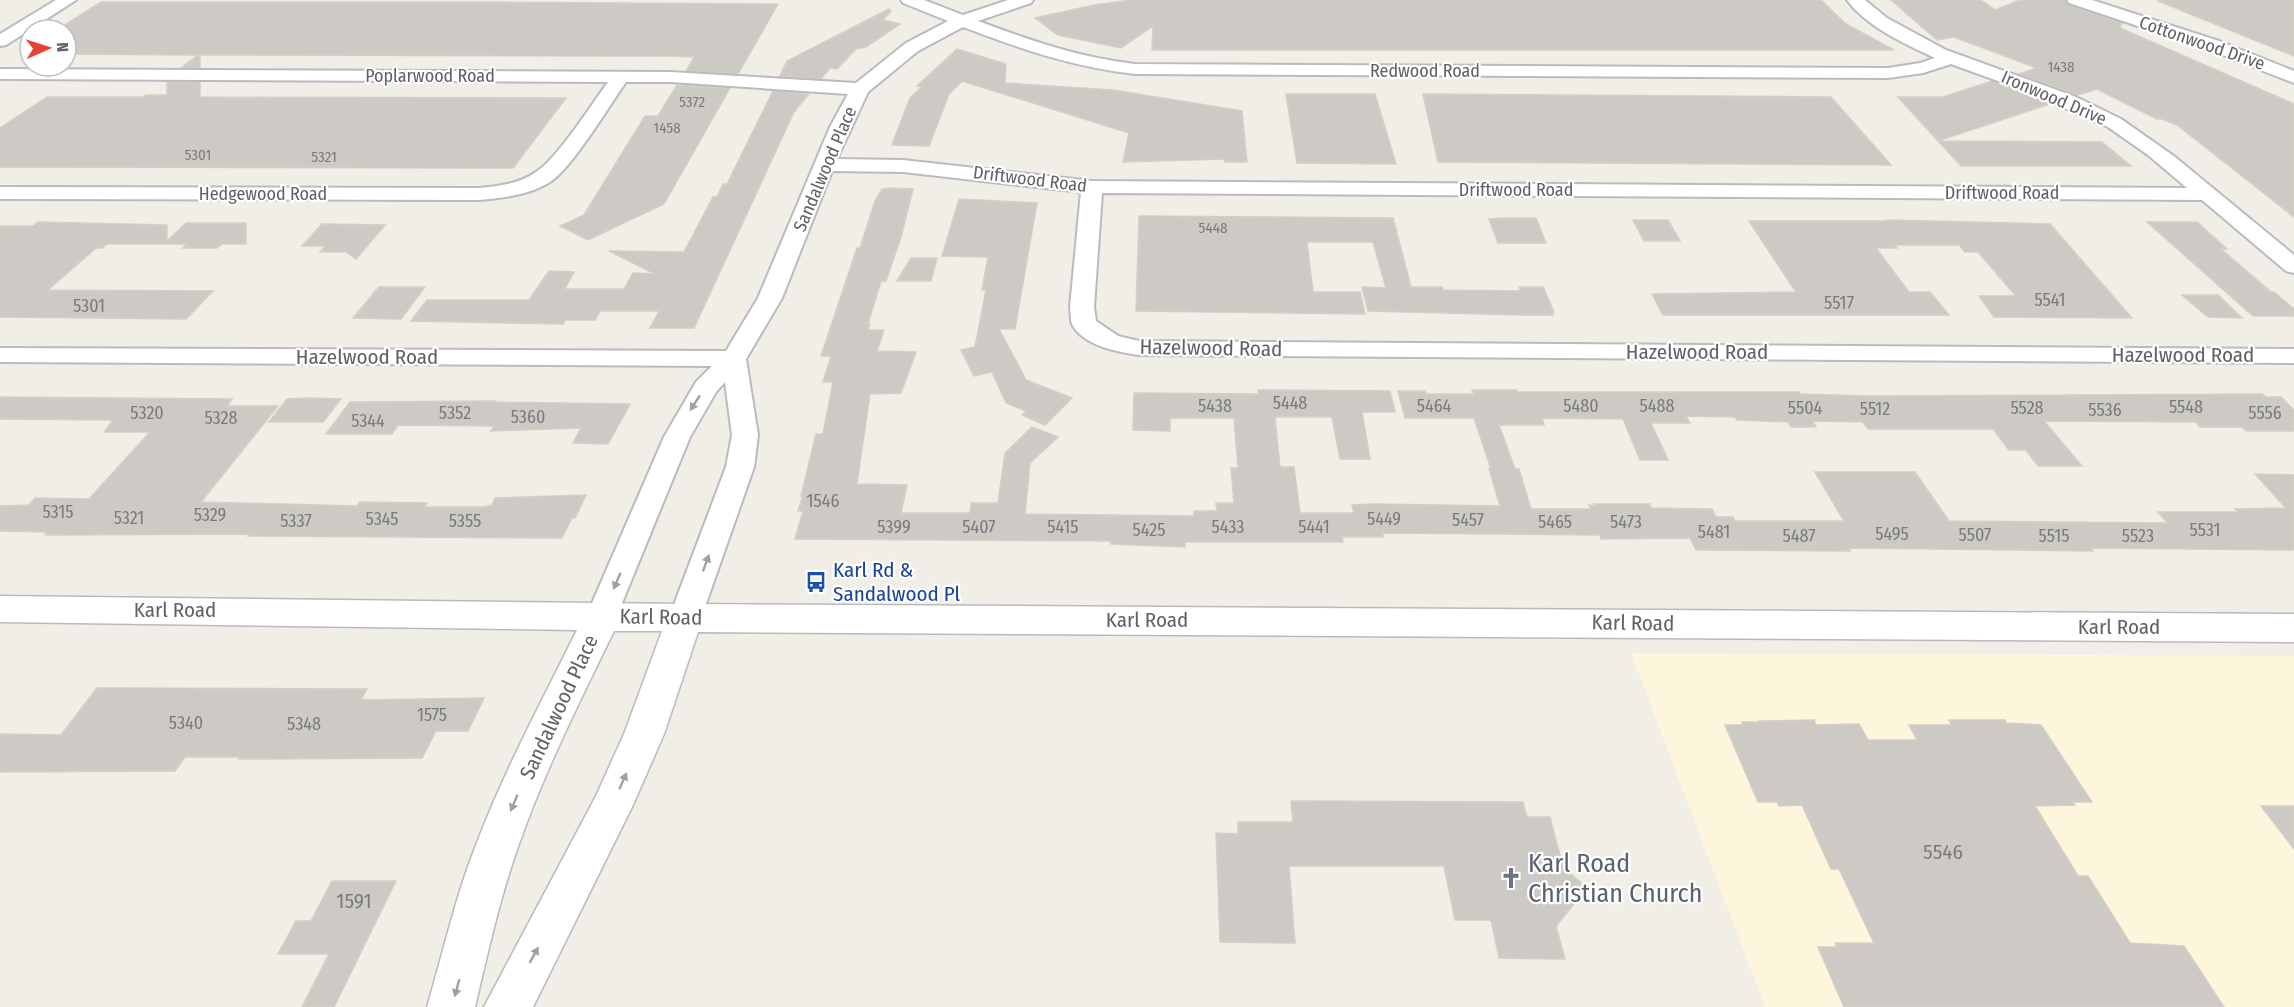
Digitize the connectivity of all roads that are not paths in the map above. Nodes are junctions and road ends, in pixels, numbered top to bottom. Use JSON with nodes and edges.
{"nodes":[{"id":1,"x":68,"y":0,"type":"edge"},
{"id":2,"x":909,"y":0,"type":"edge"},
{"id":3,"x":1025,"y":0,"type":"edge"},
{"id":4,"x":1854,"y":0,"type":"edge"},
{"id":5,"x":2075,"y":0,"type":"edge"},
{"id":6,"x":963,"y":20,"type":"junction"},
{"id":7,"x":0,"y":41,"type":"edge"},
{"id":8,"x":1952,"y":58,"type":"junction"},
{"id":9,"x":0,"y":74,"type":"edge"},
{"id":10,"x":621,"y":77,"type":"junction"},
{"id":11,"x":2294,"y":78,"type":"edge"},
{"id":12,"x":860,"y":89,"type":"junction"},
{"id":13,"x":826,"y":165,"type":"junction"},
{"id":14,"x":1092,"y":187,"type":"junction"},
{"id":15,"x":0,"y":193,"type":"edge"},
{"id":16,"x":2207,"y":194,"type":"junction"},
{"id":17,"x":2294,"y":266,"type":"edge"},
{"id":18,"x":0,"y":355,"type":"edge"},
{"id":19,"x":2294,"y":356,"type":"edge"},
{"id":20,"x":734,"y":359,"type":"junction"},
{"id":21,"x":0,"y":609,"type":"edge"},
{"id":22,"x":602,"y":617,"type":"junction"},
{"id":23,"x":685,"y":618,"type":"junction"},
{"id":24,"x":2294,"y":628,"type":"edge"},
{"id":25,"x":451,"y":1007,"type":"edge"},
{"id":26,"x":508,"y":1007,"type":"edge"}],
"edges":[{"from":1,"to":7,"type":"street"},
{"from":2,"to":6,"type":"street","name":"Redwood Road"},
{"from":3,"to":6,"type":"street","name":"Sandalwood Place"},
{"from":4,"to":8,"type":"street","name":"Ironwood Drive"},
{"from":5,"to":11,"type":"street","name":"Cottonwood Drive"},
{"from":6,"to":8,"type":"street","name":"Redwood Road"},
{"from":6,"to":12,"type":"street","name":"Sandalwood Place"},
{"from":8,"to":16,"type":"street","name":"Ironwood Drive"},
{"from":9,"to":10,"type":"street","name":"Poplarwood Road"},
{"from":10,"to":12,"type":"street","name":"Poplarwood Road"},
{"from":10,"to":15,"type":"street","name":"Hedgewood Road"},
{"from":12,"to":13,"type":"street","name":"Sandalwood Place"},
{"from":13,"to":14,"type":"street","name":"Driftwood Road"},
{"from":13,"to":20,"type":"street","name":"Sandalwood Place"},
{"from":14,"to":16,"type":"street","name":"Driftwood Road"},
{"from":14,"to":19,"type":"street","name":"Hazelwood Road"},
{"from":16,"to":17,"type":"street","name":"Ironwood Drive"},
{"from":18,"to":20,"type":"street","name":"Hazelwood Road"},
{"from":20,"to":22,"type":"street","name":"Sandalwood Place","one_way":true},
{"from":23,"to":20,"type":"street","one_way":true},
{"from":21,"to":22,"type":"main road","name":"Karl Road"},
{"from":22,"to":23,"type":"main road","name":"Karl Road"},
{"from":22,"to":25,"type":"main road","name":"Sandalwood Place","one_way":true},
{"from":23,"to":24,"type":"main road","name":"Karl Road"},
{"from":26,"to":23,"type":"main road","one_way":true}]}
